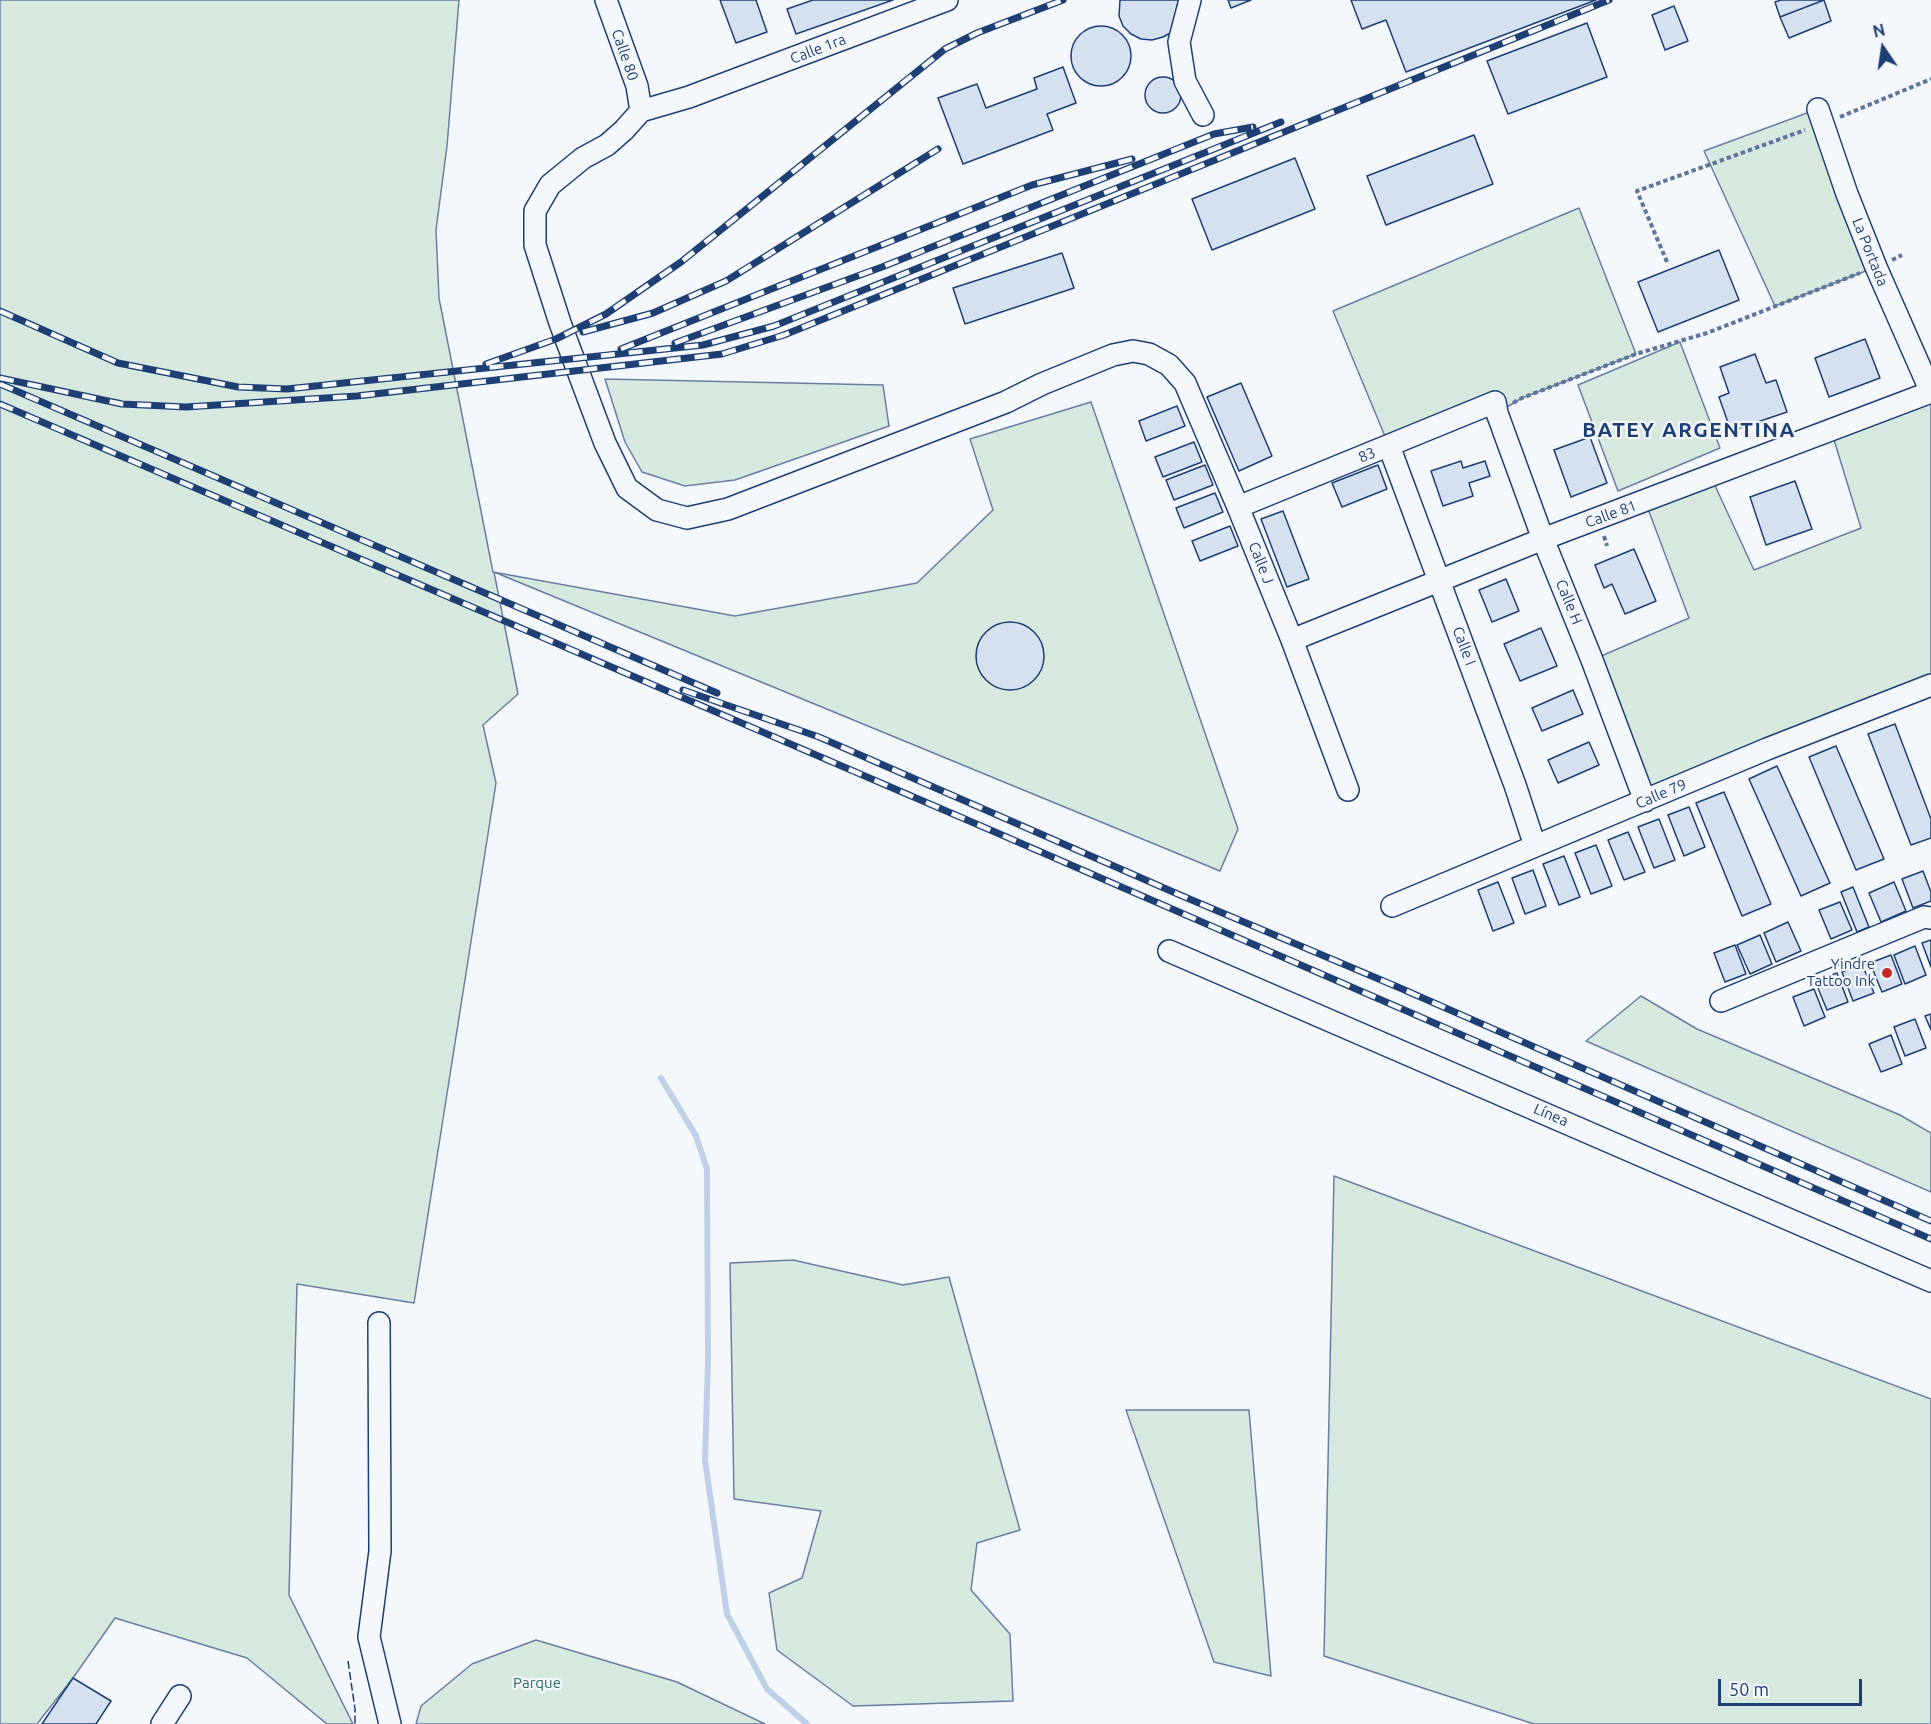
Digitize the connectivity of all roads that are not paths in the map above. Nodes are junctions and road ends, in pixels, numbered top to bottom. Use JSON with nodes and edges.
{"nodes":[{"id":1,"x":606,"y":0,"type":"edge"},
{"id":2,"x":947,"y":0,"type":"edge"},
{"id":3,"x":1190,"y":0,"type":"edge"},
{"id":4,"x":641,"y":111,"type":"junction"},
{"id":5,"x":1203,"y":115,"type":"dead end"},
{"id":6,"x":1820,"y":117,"type":"road end"},
{"id":7,"x":1931,"y":392,"type":"edge"},
{"id":8,"x":1496,"y":408,"type":"joint"},
{"id":9,"x":1389,"y":446,"type":"junction"},
{"id":10,"x":1239,"y":507,"type":"junction"},
{"id":11,"x":1543,"y":539,"type":"junction"},
{"id":12,"x":1439,"y":581,"type":"junction"},
{"id":13,"x":1292,"y":640,"type":"junction"},
{"id":14,"x":1931,"y":685,"type":"edge"},
{"id":15,"x":1348,"y":790,"type":"dead end"},
{"id":16,"x":1645,"y":801,"type":"junction"},
{"id":17,"x":1535,"y":846,"type":"junction"},
{"id":18,"x":1392,"y":906,"type":"dead end"},
{"id":19,"x":1931,"y":918,"type":"edge"},
{"id":20,"x":1170,"y":951,"type":"dead end"},
{"id":21,"x":1721,"y":1001,"type":"dead end"},
{"id":22,"x":1931,"y":1281,"type":"edge"},
{"id":23,"x":379,"y":1323,"type":"dead end"},
{"id":24,"x":180,"y":1696,"type":"dead end"},
{"id":25,"x":162,"y":1724,"type":"edge"},
{"id":26,"x":390,"y":1724,"type":"edge"}],
"edges":[{"from":1,"to":4,"type":"street","name":"Calle 80"},
{"from":2,"to":4,"type":"street","name":"Calle 1ra"},
{"from":3,"to":5,"type":"street"},
{"from":4,"to":10,"type":"street","name":"Calle J"},
{"from":6,"to":7,"type":"street","name":"La Portada"},
{"from":7,"to":11,"type":"street","name":"Calle 81"},
{"from":8,"to":9,"type":"street","name":"83"},
{"from":8,"to":11,"type":"street","name":"Calle H"},
{"from":9,"to":10,"type":"street","name":"83"},
{"from":9,"to":12,"type":"street","name":"Calle I"},
{"from":10,"to":13,"type":"street","name":"Calle J"},
{"from":11,"to":12,"type":"street","name":"Calle 81"},
{"from":11,"to":16,"type":"street","name":"Calle H"},
{"from":12,"to":13,"type":"street","name":"Calle 81"},
{"from":12,"to":17,"type":"street","name":"Calle I"},
{"from":13,"to":15,"type":"street","name":"Calle J"},
{"from":14,"to":16,"type":"street","name":"Calle 79"},
{"from":16,"to":17,"type":"street","name":"Calle 79"},
{"from":17,"to":18,"type":"street","name":"Calle 79"},
{"from":19,"to":21,"type":"street"},
{"from":20,"to":22,"type":"street","name":"Línea"},
{"from":23,"to":26,"type":"street"},
{"from":24,"to":25,"type":"street"}]}
